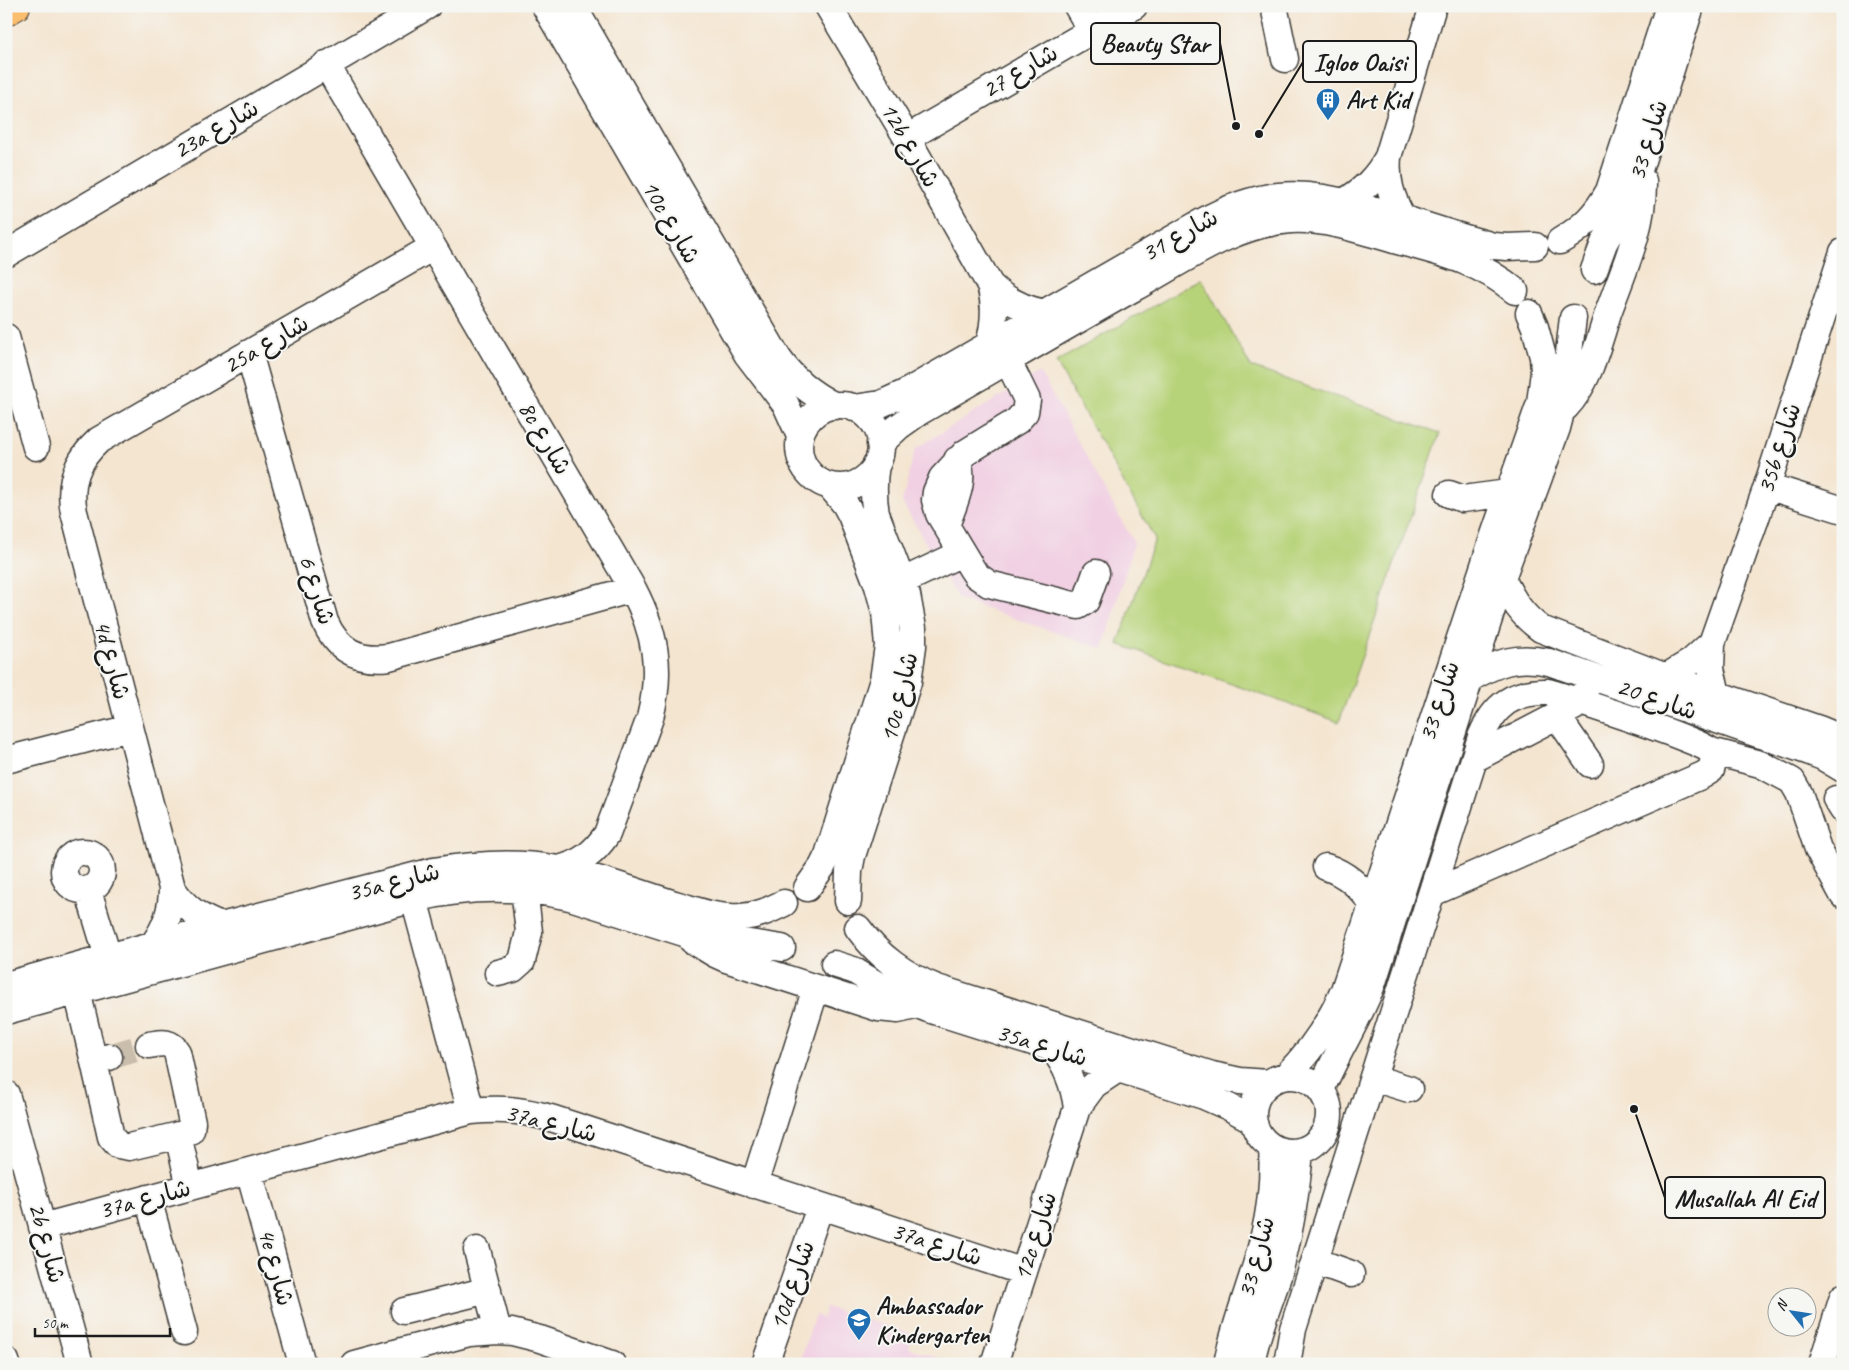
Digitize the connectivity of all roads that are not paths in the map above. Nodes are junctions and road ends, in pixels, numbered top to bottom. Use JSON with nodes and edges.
{"nodes":[{"id":1,"x":16,"y":6,"type":"edge"},
{"id":2,"x":426,"y":6,"type":"edge"},
{"id":3,"x":545,"y":6,"type":"edge"},
{"id":4,"x":573,"y":6,"type":"edge"},
{"id":5,"x":828,"y":6,"type":"edge"},
{"id":6,"x":1077,"y":6,"type":"edge"},
{"id":7,"x":1134,"y":6,"type":"edge"},
{"id":8,"x":1274,"y":6,"type":"edge"},
{"id":9,"x":1433,"y":6,"type":"edge"},
{"id":10,"x":1669,"y":6,"type":"edge"},
{"id":11,"x":1691,"y":6,"type":"edge"},
{"id":12,"x":6,"y":12,"type":"edge"},
{"id":13,"x":1091,"y":30,"type":"junction"},
{"id":14,"x":1285,"y":59,"type":"dead end"},
{"id":15,"x":326,"y":64,"type":"junction"},
{"id":16,"x":907,"y":138,"type":"junction"},
{"id":17,"x":1388,"y":157,"type":"junction"},
{"id":18,"x":1641,"y":165,"type":"junction"},
{"id":19,"x":1344,"y":202,"type":"junction"},
{"id":20,"x":1402,"y":217,"type":"junction"},
{"id":21,"x":1560,"y":241,"type":"junction"},
{"id":22,"x":1535,"y":246,"type":"junction"},
{"id":23,"x":433,"y":247,"type":"junction"},
{"id":24,"x":1843,"y":252,"type":"edge"},
{"id":25,"x":6,"y":254,"type":"edge"},
{"id":26,"x":1594,"y":270,"type":"junction"},
{"id":27,"x":1838,"y":283,"type":"edge"},
{"id":28,"x":990,"y":284,"type":"junction"},
{"id":29,"x":1515,"y":291,"type":"junction"},
{"id":30,"x":1044,"y":313,"type":"junction"},
{"id":31,"x":1529,"y":313,"type":"junction"},
{"id":32,"x":1573,"y":318,"type":"junction"},
{"id":33,"x":6,"y":337,"type":"edge"},
{"id":34,"x":988,"y":344,"type":"junction"},
{"id":35,"x":250,"y":353,"type":"junction"},
{"id":36,"x":1008,"y":361,"type":"junction"},
{"id":37,"x":844,"y":407,"type":"junction"},
{"id":38,"x":1562,"y":411,"type":"junction"},
{"id":39,"x":800,"y":436,"type":"junction"},
{"id":40,"x":99,"y":440,"type":"joint"},
{"id":41,"x":36,"y":447,"type":"dead end"},
{"id":42,"x":878,"y":454,"type":"junction"},
{"id":43,"x":830,"y":486,"type":"junction"},
{"id":44,"x":1767,"y":486,"type":"junction"},
{"id":45,"x":1508,"y":493,"type":"junction"},
{"id":46,"x":1843,"y":510,"type":"edge"},
{"id":47,"x":1493,"y":538,"type":"junction"},
{"id":48,"x":962,"y":553,"type":"junction"},
{"id":49,"x":1096,"y":573,"type":"dead end"},
{"id":50,"x":1502,"y":578,"type":"junction"},
{"id":51,"x":903,"y":581,"type":"junction"},
{"id":52,"x":633,"y":589,"type":"junction"},
{"id":53,"x":1712,"y":643,"type":"junction"},
{"id":54,"x":1587,"y":676,"type":"junction"},
{"id":55,"x":1666,"y":677,"type":"junction"},
{"id":56,"x":1469,"y":679,"type":"junction"},
{"id":57,"x":1717,"y":694,"type":"junction"},
{"id":58,"x":1580,"y":702,"type":"junction"},
{"id":59,"x":1557,"y":716,"type":"junction"},
{"id":60,"x":130,"y":728,"type":"junction"},
{"id":61,"x":1843,"y":739,"type":"edge"},
{"id":62,"x":1711,"y":751,"type":"junction"},
{"id":63,"x":1474,"y":759,"type":"junction"},
{"id":64,"x":6,"y":760,"type":"edge"},
{"id":65,"x":1590,"y":764,"type":"dead end"},
{"id":66,"x":1843,"y":769,"type":"edge"},
{"id":67,"x":608,"y":834,"type":"junction"},
{"id":68,"x":1384,"y":866,"type":"junction"},
{"id":69,"x":559,"y":869,"type":"junction"},
{"id":70,"x":623,"y":887,"type":"junction"},
{"id":71,"x":172,"y":888,"type":"junction"},
{"id":72,"x":524,"y":888,"type":"junction"},
{"id":73,"x":807,"y":888,"type":"junction"},
{"id":74,"x":88,"y":890,"type":"dead end"},
{"id":75,"x":1432,"y":893,"type":"junction"},
{"id":76,"x":1843,"y":896,"type":"edge"},
{"id":77,"x":414,"y":899,"type":"junction"},
{"id":78,"x":848,"y":901,"type":"junction"},
{"id":79,"x":784,"y":903,"type":"junction"},
{"id":80,"x":1372,"y":904,"type":"junction"},
{"id":81,"x":221,"y":926,"type":"junction"},
{"id":82,"x":858,"y":928,"type":"junction"},
{"id":83,"x":684,"y":933,"type":"junction"},
{"id":84,"x":153,"y":945,"type":"junction"},
{"id":85,"x":782,"y":948,"type":"junction"},
{"id":86,"x":108,"y":957,"type":"junction"},
{"id":87,"x":834,"y":964,"type":"junction"},
{"id":88,"x":498,"y":973,"type":"dead end"},
{"id":89,"x":6,"y":985,"type":"edge"},
{"id":90,"x":816,"y":988,"type":"junction"},
{"id":91,"x":77,"y":992,"type":"junction"},
{"id":92,"x":917,"y":1006,"type":"junction"},
{"id":93,"x":6,"y":1011,"type":"edge"},
{"id":94,"x":150,"y":1045,"type":"tunnel mouth"},
{"id":95,"x":1052,"y":1048,"type":"junction"},
{"id":96,"x":1118,"y":1069,"type":"junction"},
{"id":97,"x":1373,"y":1078,"type":"junction"},
{"id":98,"x":1277,"y":1079,"type":"junction"},
{"id":99,"x":1409,"y":1089,"type":"dead end"},
{"id":100,"x":1321,"y":1090,"type":"junction"},
{"id":101,"x":6,"y":1094,"type":"edge"},
{"id":102,"x":1077,"y":1108,"type":"junction"},
{"id":103,"x":471,"y":1111,"type":"junction"},
{"id":104,"x":1253,"y":1120,"type":"junction"},
{"id":105,"x":178,"y":1135,"type":"junction"},
{"id":106,"x":1272,"y":1148,"type":"junction"},
{"id":107,"x":1300,"y":1152,"type":"junction"},
{"id":108,"x":249,"y":1171,"type":"junction"},
{"id":109,"x":754,"y":1185,"type":"junction"},
{"id":110,"x":190,"y":1187,"type":"junction"},
{"id":111,"x":148,"y":1198,"type":"junction"},
{"id":112,"x":820,"y":1206,"type":"junction"},
{"id":113,"x":42,"y":1227,"type":"junction"},
{"id":114,"x":477,"y":1250,"type":"dead end"},
{"id":115,"x":1315,"y":1261,"type":"junction"},
{"id":116,"x":1024,"y":1272,"type":"junction"},
{"id":117,"x":1351,"y":1274,"type":"dead end"},
{"id":118,"x":488,"y":1290,"type":"junction"},
{"id":119,"x":1843,"y":1297,"type":"edge"},
{"id":120,"x":404,"y":1311,"type":"dead end"},
{"id":121,"x":498,"y":1330,"type":"junction"},
{"id":122,"x":184,"y":1332,"type":"dead end"},
{"id":123,"x":80,"y":1364,"type":"edge"},
{"id":124,"x":302,"y":1364,"type":"edge"},
{"id":125,"x":354,"y":1364,"type":"edge"},
{"id":126,"x":612,"y":1364,"type":"edge"},
{"id":127,"x":765,"y":1364,"type":"edge"},
{"id":128,"x":994,"y":1364,"type":"edge"},
{"id":129,"x":1227,"y":1364,"type":"edge"},
{"id":130,"x":1251,"y":1364,"type":"edge"},
{"id":131,"x":1287,"y":1364,"type":"edge"},
{"id":132,"x":1822,"y":1364,"type":"edge"}],
"edges":[{"from":1,"to":12,"type":"main road"},
{"from":2,"to":15,"type":"street","name":"23a شارع"},
{"from":3,"to":39,"type":"street","name":"10c شارع"},
{"from":4,"to":37,"type":"street","name":"10c شارع"},
{"from":5,"to":16,"type":"street","name":"12b شارع"},
{"from":6,"to":13,"type":"street"},
{"from":7,"to":13,"type":"street","name":"شارع 27"},
{"from":8,"to":14,"type":"street"},
{"from":9,"to":17,"type":"street"},
{"from":10,"to":21,"type":"street","name":"شارع 33"},
{"from":11,"to":18,"type":"street","name":"شارع 33"},
{"from":13,"to":16,"type":"street","name":"شارع 27"},
{"from":15,"to":23,"type":"street","name":"8c شارع"},
{"from":15,"to":25,"type":"street","name":"23a شارع"},
{"from":16,"to":28,"type":"street","name":"12b شارع"},
{"from":17,"to":19,"type":"street"},
{"from":17,"to":20,"type":"street"},
{"from":18,"to":26,"type":"street","name":"شارع 33"},
{"from":18,"to":38,"type":"street"},
{"from":19,"to":20,"type":"street","name":"شارع 31"},
{"from":19,"to":30,"type":"street","name":"شارع 31"},
{"from":20,"to":22,"type":"street","name":"شارع 31"},
{"from":21,"to":22,"type":"street"},
{"from":21,"to":26,"type":"street"},
{"from":22,"to":29,"type":"street"},
{"from":23,"to":35,"type":"street","name":"25a شارع"},
{"from":23,"to":52,"type":"street","name":"8c شارع"},
{"from":24,"to":27,"type":"street","name":"35b شارع"},
{"from":26,"to":32,"type":"street"},
{"from":27,"to":44,"type":"street","name":"35b شارع"},
{"from":28,"to":30,"type":"street","name":"12b شارع"},
{"from":28,"to":34,"type":"street","name":"12b شارع"},
{"from":29,"to":31,"type":"street"},
{"from":29,"to":36,"type":"street","name":"شارع 31"},
{"from":30,"to":34,"type":"street","name":"شارع 31"},
{"from":31,"to":32,"type":"street"},
{"from":31,"to":45,"type":"street","name":"شارع 33"},
{"from":32,"to":38,"type":"street","name":"شارع 33"},
{"from":33,"to":41,"type":"street"},
{"from":34,"to":37,"type":"street","name":"شارع 31"},
{"from":35,"to":40,"type":"street","name":"25a شارع"},
{"from":35,"to":52,"type":"street","name":"شارع 6"},
{"from":36,"to":42,"type":"street","name":"شارع 31"},
{"from":36,"to":48,"type":"street"},
{"from":37,"to":39,"type":"street"},
{"from":37,"to":42,"type":"street"},
{"from":38,"to":50,"type":"street","name":"شارع 33"},
{"from":39,"to":43,"type":"street"},
{"from":40,"to":60,"type":"street","name":"4d شارع"},
{"from":42,"to":43,"type":"street"},
{"from":42,"to":51,"type":"street","name":"10c شارع"},
{"from":43,"to":73,"type":"street","name":"10c شارع"},
{"from":44,"to":46,"type":"street"},
{"from":44,"to":53,"type":"street","name":"35b شارع"},
{"from":45,"to":47,"type":"street","name":"شارع 33"},
{"from":45,"to":47,"type":"street"},
{"from":47,"to":68,"type":"street","name":"شارع 33"},
{"from":48,"to":49,"type":"street"},
{"from":48,"to":51,"type":"street"},
{"from":50,"to":55,"type":"street","name":"شارع 20"},
{"from":50,"to":56,"type":"street","name":"شارع 33"},
{"from":51,"to":78,"type":"street","name":"10c شارع"},
{"from":52,"to":67,"type":"street","name":"8c شارع"},
{"from":53,"to":55,"type":"street","name":"35b شارع"},
{"from":53,"to":57,"type":"street","name":"35b شارع"},
{"from":54,"to":56,"type":"street","name":"شارع 20"},
{"from":54,"to":58,"type":"street"},
{"from":54,"to":66,"type":"street","name":"شارع 20"},
{"from":55,"to":57,"type":"street","name":"شارع 20"},
{"from":56,"to":100,"type":"street","name":"شارع 33"},
{"from":57,"to":61,"type":"street","name":"شارع 20"},
{"from":58,"to":59,"type":"street"},
{"from":58,"to":62,"type":"street"},
{"from":58,"to":63,"type":"street"},
{"from":59,"to":63,"type":"street"},
{"from":59,"to":65,"type":"street"},
{"from":60,"to":64,"type":"street"},
{"from":60,"to":71,"type":"street","name":"4d شارع"},
{"from":62,"to":75,"type":"street"},
{"from":62,"to":76,"type":"street"},
{"from":63,"to":75,"type":"street"},
{"from":67,"to":69,"type":"street","name":"8c شارع"},
{"from":67,"to":70,"type":"street","name":"8c شارع"},
{"from":68,"to":80,"type":"street","name":"شارع 33"},
{"from":68,"to":80,"type":"street"},
{"from":69,"to":70,"type":"street","name":"35a شارع"},
{"from":69,"to":81,"type":"street","name":"35a شارع"},
{"from":70,"to":79,"type":"street","name":"35a شارع"},
{"from":71,"to":81,"type":"street","name":"4d شارع"},
{"from":71,"to":84,"type":"street","name":"4d شارع"},
{"from":72,"to":77,"type":"street","name":"35a شارع"},
{"from":72,"to":83,"type":"street","name":"35a شارع"},
{"from":72,"to":88,"type":"street"},
{"from":73,"to":78,"type":"street"},
{"from":73,"to":79,"type":"street"},
{"from":74,"to":86,"type":"street"},
{"from":75,"to":97,"type":"street"},
{"from":77,"to":91,"type":"street","name":"35a شارع"},
{"from":77,"to":103,"type":"street"},
{"from":78,"to":82,"type":"street"},
{"from":79,"to":85,"type":"street"},
{"from":80,"to":98,"type":"street","name":"شارع 33"},
{"from":81,"to":84,"type":"street","name":"35a شارع"},
{"from":82,"to":87,"type":"street"},
{"from":82,"to":98,"type":"street","name":"35a شارع"},
{"from":83,"to":85,"type":"street","name":"35a شارع"},
{"from":83,"to":90,"type":"street"},
{"from":84,"to":86,"type":"street","name":"35a شارع"},
{"from":85,"to":87,"type":"street"},
{"from":86,"to":89,"type":"street","name":"35a شارع"},
{"from":87,"to":92,"type":"street","name":"35a شارع"},
{"from":90,"to":92,"type":"street"},
{"from":90,"to":109,"type":"street"},
{"from":91,"to":93,"type":"street","name":"35a شارع"},
{"from":91,"to":105,"type":"street"},
{"from":92,"to":95,"type":"street","name":"35a شارع"},
{"from":94,"to":105,"type":"street"},
{"from":95,"to":96,"type":"street","name":"35a شارع"},
{"from":95,"to":102,"type":"street"},
{"from":96,"to":102,"type":"street","name":"12c شارع"},
{"from":96,"to":104,"type":"street","name":"35a شارع"},
{"from":97,"to":99,"type":"street"},
{"from":97,"to":115,"type":"street"},
{"from":98,"to":100,"type":"street"},
{"from":98,"to":104,"type":"street"},
{"from":100,"to":107,"type":"street"},
{"from":101,"to":113,"type":"street","name":"2b شارع"},
{"from":102,"to":116,"type":"street","name":"12c شارع"},
{"from":103,"to":108,"type":"street","name":"37a شارع"},
{"from":103,"to":109,"type":"street","name":"37a شارع"},
{"from":104,"to":106,"type":"street"},
{"from":105,"to":110,"type":"street"},
{"from":106,"to":107,"type":"street"},
{"from":106,"to":129,"type":"street","name":"شارع 33"},
{"from":107,"to":130,"type":"street","name":"شارع 33"},
{"from":108,"to":110,"type":"street","name":"37a شارع"},
{"from":108,"to":124,"type":"street","name":"4e شارع"},
{"from":109,"to":112,"type":"street","name":"37a شارع"},
{"from":110,"to":111,"type":"street","name":"37a شارع"},
{"from":111,"to":113,"type":"street","name":"37a شارع"},
{"from":111,"to":122,"type":"street"},
{"from":112,"to":116,"type":"street","name":"37a شارع"},
{"from":112,"to":127,"type":"street","name":"10d شارع"},
{"from":113,"to":123,"type":"street","name":"2b شارع"},
{"from":114,"to":118,"type":"street"},
{"from":115,"to":117,"type":"street"},
{"from":115,"to":131,"type":"street"},
{"from":116,"to":128,"type":"street","name":"12c شارع"},
{"from":118,"to":120,"type":"street"},
{"from":118,"to":121,"type":"street"},
{"from":119,"to":132,"type":"street"},
{"from":121,"to":125,"type":"street"},
{"from":121,"to":126,"type":"street"}]}
